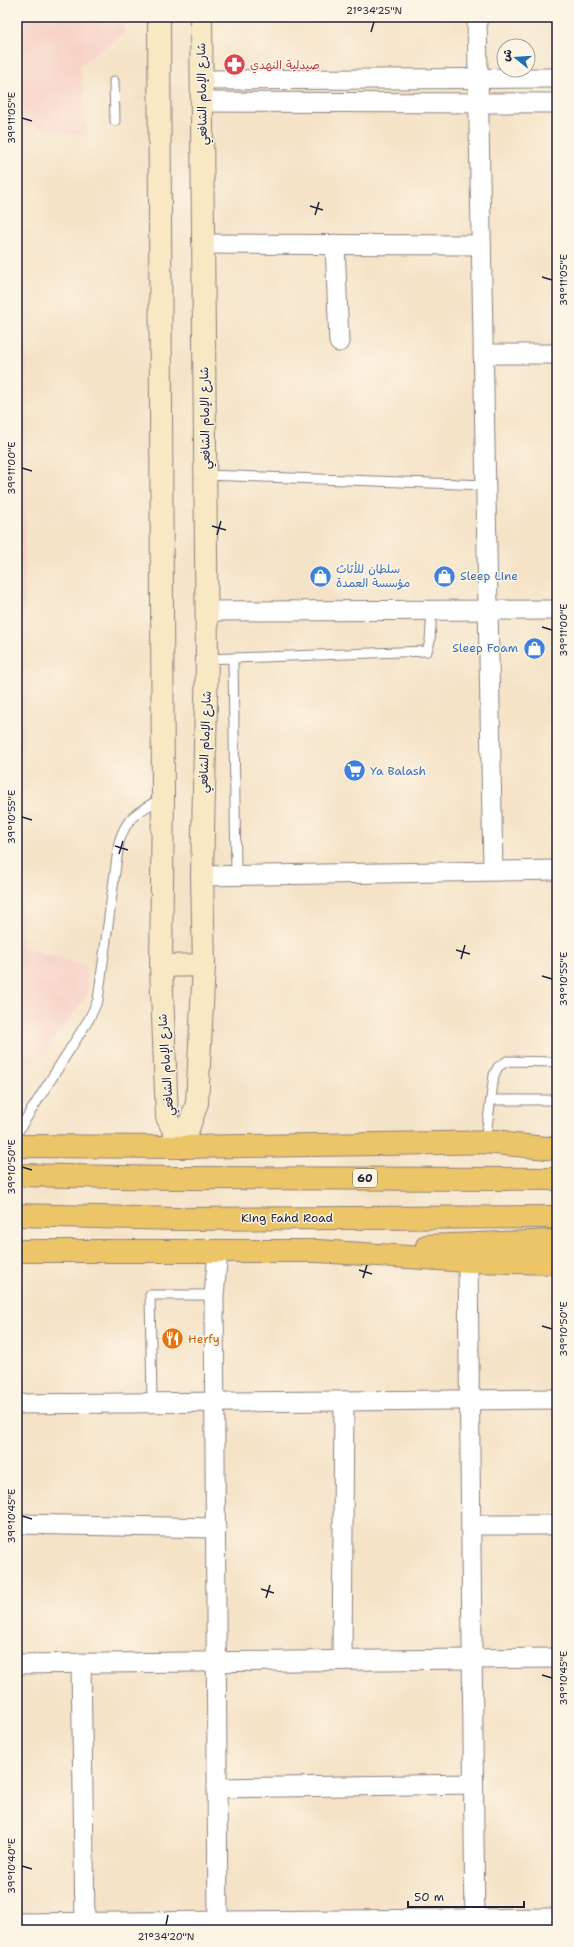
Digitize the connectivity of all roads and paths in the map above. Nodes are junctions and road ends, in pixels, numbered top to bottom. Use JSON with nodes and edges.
{"nodes":[{"id":1,"x":159,"y":17,"type":"edge"},
{"id":2,"x":201,"y":17,"type":"edge"},
{"id":3,"x":477,"y":17,"type":"edge"},
{"id":4,"x":557,"y":78,"type":"edge"},
{"id":5,"x":478,"y":79,"type":"junction"},
{"id":6,"x":202,"y":80,"type":"junction"},
{"id":7,"x":114,"y":81,"type":"dead end"},
{"id":8,"x":202,"y":102,"type":"junction"},
{"id":9,"x":479,"y":102,"type":"junction"},
{"id":10,"x":557,"y":103,"type":"edge"},
{"id":11,"x":115,"y":121,"type":"dead end"},
{"id":12,"x":203,"y":244,"type":"junction"},
{"id":13,"x":335,"y":244,"type":"junction"},
{"id":14,"x":481,"y":245,"type":"junction"},
{"id":15,"x":338,"y":342,"type":"dead end"},
{"id":16,"x":483,"y":354,"type":"junction"},
{"id":17,"x":557,"y":354,"type":"edge"},
{"id":18,"x":206,"y":475,"type":"junction"},
{"id":19,"x":486,"y":485,"type":"junction"},
{"id":20,"x":432,"y":610,"type":"junction"},
{"id":21,"x":488,"y":610,"type":"junction"},
{"id":22,"x":557,"y":610,"type":"edge"},
{"id":23,"x":207,"y":611,"type":"junction"},
{"id":24,"x":233,"y":658,"type":"junction"},
{"id":25,"x":208,"y":659,"type":"junction"},
{"id":26,"x":163,"y":798,"type":"junction"},
{"id":27,"x":557,"y":870,"type":"edge"},
{"id":28,"x":492,"y":871,"type":"junction"},
{"id":29,"x":236,"y":874,"type":"junction"},
{"id":30,"x":202,"y":876,"type":"junction"},
{"id":31,"x":204,"y":965,"type":"junction"},
{"id":32,"x":161,"y":966,"type":"junction"},
{"id":33,"x":557,"y":1062,"type":"edge"},
{"id":34,"x":491,"y":1100,"type":"junction"},
{"id":35,"x":557,"y":1100,"type":"edge"},
{"id":36,"x":17,"y":1133,"type":"edge"},
{"id":37,"x":557,"y":1141,"type":"edge"},
{"id":38,"x":485,"y":1142,"type":"junction"},
{"id":39,"x":17,"y":1146,"type":"edge"},
{"id":40,"x":182,"y":1146,"type":"junction"},
{"id":41,"x":557,"y":1149,"type":"edge"},
{"id":42,"x":17,"y":1175,"type":"edge"},
{"id":43,"x":557,"y":1179,"type":"edge"},
{"id":44,"x":17,"y":1215,"type":"edge"},
{"id":45,"x":557,"y":1217,"type":"edge"},
{"id":46,"x":557,"y":1241,"type":"edge"},
{"id":47,"x":17,"y":1251,"type":"edge"},
{"id":48,"x":318,"y":1251,"type":"junction"},
{"id":49,"x":218,"y":1252,"type":"junction"},
{"id":50,"x":468,"y":1261,"type":"junction"},
{"id":51,"x":557,"y":1263,"type":"edge"},
{"id":52,"x":214,"y":1295,"type":"junction"},
{"id":53,"x":557,"y":1398,"type":"edge"},
{"id":54,"x":470,"y":1399,"type":"junction"},
{"id":55,"x":344,"y":1401,"type":"junction"},
{"id":56,"x":152,"y":1402,"type":"junction"},
{"id":57,"x":215,"y":1402,"type":"junction"},
{"id":58,"x":17,"y":1404,"type":"edge"},
{"id":59,"x":17,"y":1524,"type":"edge"},
{"id":60,"x":472,"y":1525,"type":"junction"},
{"id":61,"x":557,"y":1525,"type":"edge"},
{"id":62,"x":216,"y":1528,"type":"junction"},
{"id":63,"x":557,"y":1658,"type":"edge"},
{"id":64,"x":472,"y":1659,"type":"junction"},
{"id":65,"x":342,"y":1660,"type":"junction"},
{"id":66,"x":217,"y":1662,"type":"junction"},
{"id":67,"x":81,"y":1663,"type":"junction"},
{"id":68,"x":17,"y":1664,"type":"edge"},
{"id":69,"x":473,"y":1784,"type":"junction"},
{"id":70,"x":217,"y":1788,"type":"junction"},
{"id":71,"x":557,"y":1918,"type":"edge"},
{"id":72,"x":85,"y":1922,"type":"junction"},
{"id":73,"x":17,"y":1923,"type":"edge"},
{"id":74,"x":474,"y":1924,"type":"edge"},
{"id":75,"x":341,"y":1925,"type":"edge"},
{"id":76,"x":218,"y":1926,"type":"edge"}],
"edges":[{"from":1,"to":26,"type":"main road","name":"شارع الإمام الشافعي"},
{"from":2,"to":6,"type":"main road","name":"شارع الإمام الشافعي"},
{"from":3,"to":5,"type":"street"},
{"from":4,"to":5,"type":"street"},
{"from":5,"to":6,"type":"street"},
{"from":5,"to":9,"type":"street"},
{"from":6,"to":8,"type":"main road","name":"شارع الإمام الشافعي"},
{"from":7,"to":11,"type":"lane"},
{"from":8,"to":9,"type":"street"},
{"from":8,"to":12,"type":"main road","name":"شارع الإمام الشافعي"},
{"from":9,"to":10,"type":"street"},
{"from":9,"to":14,"type":"street"},
{"from":12,"to":13,"type":"street"},
{"from":12,"to":18,"type":"main road","name":"شارع الإمام الشافعي"},
{"from":13,"to":14,"type":"street"},
{"from":13,"to":15,"type":"street"},
{"from":14,"to":16,"type":"street"},
{"from":16,"to":17,"type":"street"},
{"from":16,"to":19,"type":"street"},
{"from":18,"to":19,"type":"lane"},
{"from":18,"to":23,"type":"main road","name":"شارع الإمام الشافعي"},
{"from":19,"to":21,"type":"street"},
{"from":20,"to":21,"type":"street"},
{"from":20,"to":23,"type":"street"},
{"from":20,"to":24,"type":"lane"},
{"from":21,"to":22,"type":"street"},
{"from":21,"to":28,"type":"street"},
{"from":23,"to":25,"type":"main road","name":"شارع الإمام الشافعي"},
{"from":24,"to":25,"type":"lane"},
{"from":24,"to":29,"type":"lane"},
{"from":25,"to":30,"type":"main road","name":"شارع الإمام الشافعي"},
{"from":26,"to":32,"type":"main road","name":"شارع الإمام الشافعي"},
{"from":26,"to":36,"type":"lane"},
{"from":27,"to":28,"type":"street"},
{"from":28,"to":29,"type":"street"},
{"from":29,"to":30,"type":"street"},
{"from":30,"to":31,"type":"main road","name":"شارع الإمام الشافعي"},
{"from":31,"to":32,"type":"main road"},
{"from":31,"to":40,"type":"main road","name":"شارع الإمام الشافعي"},
{"from":32,"to":40,"type":"main road","name":"شارع الإمام الشافعي"},
{"from":33,"to":34,"type":"lane"},
{"from":34,"to":35,"type":"lane"},
{"from":34,"to":38,"type":"lane"},
{"from":37,"to":38,"type":"main road"},
{"from":38,"to":40,"type":"main road"},
{"from":38,"to":41,"type":"main road"},
{"from":39,"to":40,"type":"main road"},
{"from":42,"to":43,"type":"main road","number":"60"},
{"from":44,"to":45,"type":"main road","name":"King Fahd Road"},
{"from":46,"to":48,"type":"main road"},
{"from":47,"to":49,"type":"main road"},
{"from":48,"to":49,"type":"main road"},
{"from":48,"to":50,"type":"main road"},
{"from":49,"to":52,"type":"street"},
{"from":50,"to":51,"type":"main road"},
{"from":50,"to":54,"type":"street"},
{"from":52,"to":56,"type":"lane"},
{"from":52,"to":57,"type":"street"},
{"from":53,"to":54,"type":"street"},
{"from":54,"to":55,"type":"street"},
{"from":54,"to":60,"type":"street"},
{"from":55,"to":57,"type":"street"},
{"from":55,"to":65,"type":"street"},
{"from":56,"to":57,"type":"street"},
{"from":56,"to":58,"type":"street"},
{"from":57,"to":62,"type":"street"},
{"from":59,"to":62,"type":"street"},
{"from":60,"to":61,"type":"street"},
{"from":60,"to":64,"type":"street"},
{"from":62,"to":66,"type":"street"},
{"from":63,"to":64,"type":"street"},
{"from":64,"to":65,"type":"street"},
{"from":64,"to":69,"type":"street"},
{"from":65,"to":66,"type":"street"},
{"from":66,"to":67,"type":"street"},
{"from":66,"to":70,"type":"street"},
{"from":67,"to":68,"type":"street"},
{"from":67,"to":72,"type":"street"},
{"from":69,"to":70,"type":"street"},
{"from":69,"to":74,"type":"street"},
{"from":70,"to":76,"type":"street"},
{"from":71,"to":74,"type":"street"},
{"from":72,"to":73,"type":"street"},
{"from":72,"to":76,"type":"street"},
{"from":74,"to":75,"type":"street"},
{"from":75,"to":76,"type":"street"}]}
